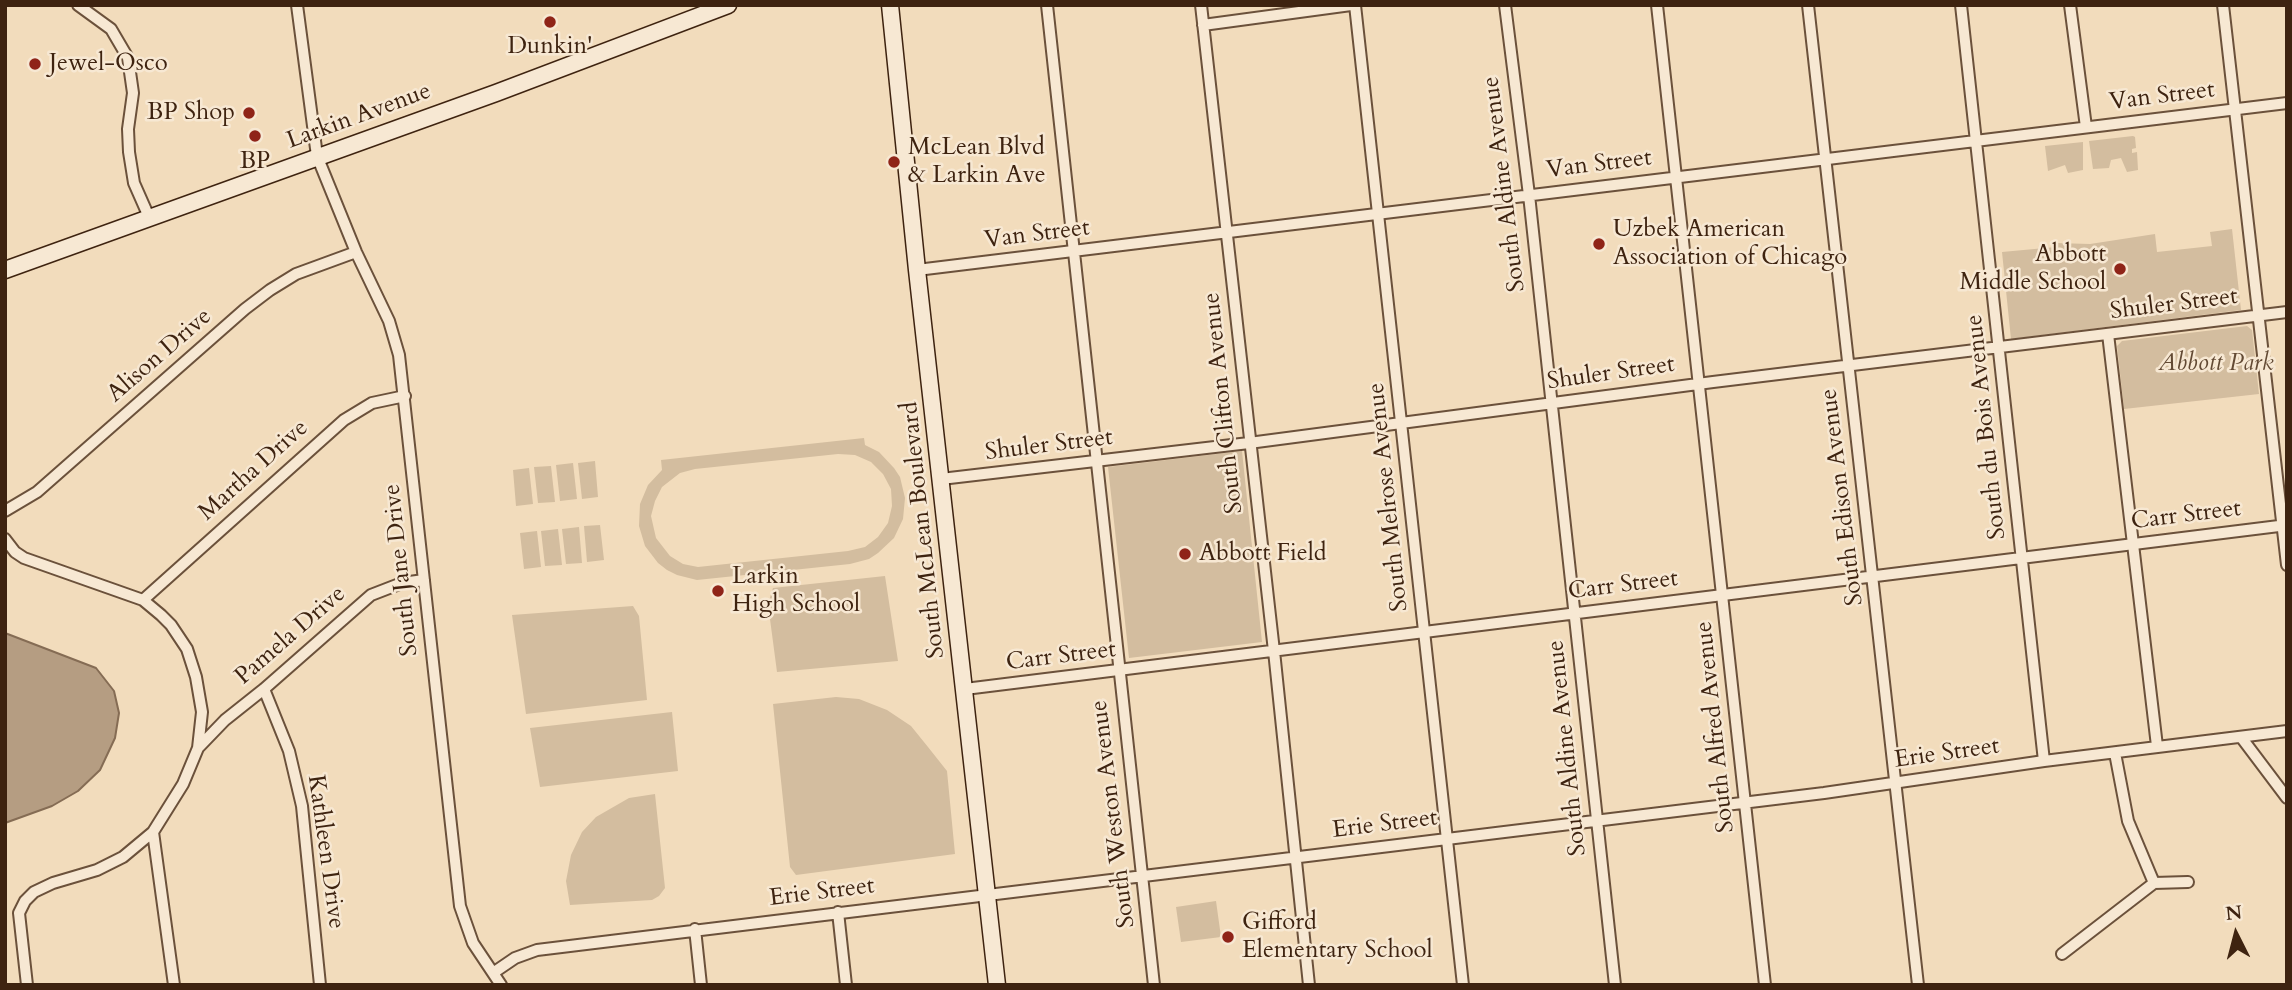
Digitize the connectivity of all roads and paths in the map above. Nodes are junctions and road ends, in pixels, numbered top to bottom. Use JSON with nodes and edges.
{"nodes":[{"id":1,"x":78,"y":5,"type":"edge"},
{"id":2,"x":297,"y":5,"type":"edge"},
{"id":3,"x":728,"y":5,"type":"edge"},
{"id":4,"x":890,"y":5,"type":"edge"},
{"id":5,"x":1047,"y":5,"type":"edge"},
{"id":6,"x":1201,"y":5,"type":"edge"},
{"id":7,"x":1353,"y":5,"type":"edge"},
{"id":8,"x":1505,"y":5,"type":"edge"},
{"id":9,"x":1657,"y":5,"type":"edge"},
{"id":10,"x":1808,"y":5,"type":"edge"},
{"id":11,"x":1961,"y":5,"type":"edge"},
{"id":12,"x":2070,"y":5,"type":"edge"},
{"id":13,"x":2223,"y":5,"type":"edge"},
{"id":14,"x":1203,"y":25,"type":"junction"},
{"id":15,"x":2287,"y":103,"type":"edge"},
{"id":16,"x":2236,"y":109,"type":"junction"},
{"id":17,"x":2086,"y":127,"type":"junction"},
{"id":18,"x":1976,"y":141,"type":"junction"},
{"id":19,"x":317,"y":156,"type":"junction"},
{"id":20,"x":1827,"y":159,"type":"junction"},
{"id":21,"x":1677,"y":177,"type":"junction"},
{"id":22,"x":1529,"y":195,"type":"junction"},
{"id":23,"x":1379,"y":214,"type":"junction"},
{"id":24,"x":149,"y":218,"type":"junction"},
{"id":25,"x":1226,"y":233,"type":"junction"},
{"id":26,"x":356,"y":252,"type":"junction"},
{"id":27,"x":1073,"y":252,"type":"junction"},
{"id":28,"x":5,"y":270,"type":"edge"},
{"id":29,"x":917,"y":270,"type":"junction"},
{"id":30,"x":2287,"y":313,"type":"edge"},
{"id":31,"x":2258,"y":316,"type":"junction"},
{"id":32,"x":2108,"y":334,"type":"junction"},
{"id":33,"x":1999,"y":347,"type":"junction"},
{"id":34,"x":1848,"y":366,"type":"junction"},
{"id":35,"x":1699,"y":384,"type":"junction"},
{"id":36,"x":405,"y":396,"type":"junction"},
{"id":37,"x":1550,"y":404,"type":"junction"},
{"id":38,"x":1402,"y":423,"type":"junction"},
{"id":39,"x":1249,"y":443,"type":"junction"},
{"id":40,"x":1096,"y":462,"type":"junction"},
{"id":41,"x":941,"y":479,"type":"junction"},
{"id":42,"x":5,"y":511,"type":"edge"},
{"id":43,"x":2285,"y":526,"type":"edge"},
{"id":44,"x":5,"y":539,"type":"edge"},
{"id":45,"x":2133,"y":544,"type":"junction"},
{"id":46,"x":2022,"y":558,"type":"junction"},
{"id":47,"x":2287,"y":565,"type":"edge"},
{"id":48,"x":1873,"y":576,"type":"junction"},
{"id":49,"x":424,"y":580,"type":"junction"},
{"id":50,"x":1723,"y":595,"type":"junction"},
{"id":51,"x":143,"y":600,"type":"junction"},
{"id":52,"x":1574,"y":613,"type":"junction"},
{"id":53,"x":1424,"y":632,"type":"junction"},
{"id":54,"x":1274,"y":651,"type":"junction"},
{"id":55,"x":1119,"y":671,"type":"junction"},
{"id":56,"x":264,"y":689,"type":"junction"},
{"id":57,"x":965,"y":689,"type":"junction"},
{"id":58,"x":2287,"y":731,"type":"edge"},
{"id":59,"x":2241,"y":737,"type":"junction"},
{"id":60,"x":2157,"y":746,"type":"junction"},
{"id":61,"x":198,"y":748,"type":"junction"},
{"id":62,"x":2115,"y":752,"type":"junction"},
{"id":63,"x":2044,"y":761,"type":"junction"},
{"id":64,"x":1895,"y":783,"type":"junction"},
{"id":65,"x":2287,"y":798,"type":"edge"},
{"id":66,"x":1746,"y":801,"type":"junction"},
{"id":67,"x":1597,"y":820,"type":"junction"},
{"id":68,"x":153,"y":832,"type":"junction"},
{"id":69,"x":1448,"y":838,"type":"junction"},
{"id":70,"x":1295,"y":857,"type":"junction"},
{"id":71,"x":1142,"y":876,"type":"junction"},
{"id":72,"x":2188,"y":882,"type":"dead end"},
{"id":73,"x":2154,"y":883,"type":"junction"},
{"id":74,"x":988,"y":894,"type":"junction"},
{"id":75,"x":838,"y":912,"type":"junction"},
{"id":76,"x":695,"y":929,"type":"junction"},
{"id":77,"x":2062,"y":954,"type":"dead end"},
{"id":78,"x":493,"y":974,"type":"junction"},
{"id":79,"x":26,"y":985,"type":"edge"},
{"id":80,"x":174,"y":985,"type":"edge"},
{"id":81,"x":320,"y":985,"type":"edge"},
{"id":82,"x":501,"y":985,"type":"edge"},
{"id":83,"x":701,"y":985,"type":"edge"},
{"id":84,"x":846,"y":985,"type":"edge"},
{"id":85,"x":997,"y":985,"type":"edge"},
{"id":86,"x":1154,"y":985,"type":"edge"},
{"id":87,"x":1309,"y":985,"type":"edge"},
{"id":88,"x":1463,"y":985,"type":"edge"},
{"id":89,"x":1615,"y":985,"type":"edge"},
{"id":90,"x":1765,"y":985,"type":"edge"},
{"id":91,"x":1918,"y":985,"type":"edge"}],
"edges":[{"from":1,"to":24,"type":"street"},
{"from":2,"to":19,"type":"street","name":"South Jane Drive"},
{"from":3,"to":19,"type":"main road","name":"Larkin Avenue"},
{"from":4,"to":29,"type":"main road","name":"South McLean Boulevard"},
{"from":5,"to":27,"type":"street","name":"South Weston Avenue"},
{"from":6,"to":14,"type":"street","name":"South Clifton Avenue"},
{"from":7,"to":14,"type":"street"},
{"from":7,"to":23,"type":"street","name":"South Melrose Avenue"},
{"from":8,"to":22,"type":"street","name":"South Aldine Avenue"},
{"from":9,"to":21,"type":"street","name":"South Alfred Avenue"},
{"from":10,"to":20,"type":"street","name":"South Edison Avenue"},
{"from":11,"to":18,"type":"street","name":"South du Bois Avenue"},
{"from":12,"to":17,"type":"street"},
{"from":13,"to":16,"type":"street"},
{"from":14,"to":25,"type":"street","name":"South Clifton Avenue"},
{"from":15,"to":16,"type":"street","name":"Van Street"},
{"from":16,"to":17,"type":"street","name":"Van Street"},
{"from":16,"to":31,"type":"street"},
{"from":17,"to":18,"type":"street","name":"Van Street"},
{"from":18,"to":20,"type":"street","name":"Van Street"},
{"from":18,"to":33,"type":"street","name":"South du Bois Avenue"},
{"from":19,"to":24,"type":"main road","name":"Larkin Avenue"},
{"from":19,"to":26,"type":"street","name":"South Jane Drive"},
{"from":20,"to":21,"type":"street","name":"Van Street"},
{"from":20,"to":34,"type":"street","name":"South Edison Avenue"},
{"from":21,"to":22,"type":"street","name":"Van Street"},
{"from":21,"to":35,"type":"street","name":"South Alfred Avenue"},
{"from":22,"to":23,"type":"street","name":"Van Street"},
{"from":22,"to":37,"type":"street","name":"South Aldine Avenue"},
{"from":23,"to":25,"type":"street","name":"Van Street"},
{"from":23,"to":38,"type":"street","name":"South Melrose Avenue"},
{"from":24,"to":28,"type":"main road","name":"Larkin Avenue"},
{"from":25,"to":27,"type":"street","name":"Van Street"},
{"from":25,"to":39,"type":"street","name":"South Clifton Avenue"},
{"from":26,"to":36,"type":"street","name":"South Jane Drive"},
{"from":26,"to":42,"type":"street","name":"Alison Drive"},
{"from":27,"to":29,"type":"street","name":"Van Street"},
{"from":27,"to":40,"type":"street","name":"South Weston Avenue"},
{"from":29,"to":41,"type":"main road","name":"South McLean Boulevard"},
{"from":30,"to":31,"type":"street","name":"Shuler Street"},
{"from":31,"to":32,"type":"street","name":"Shuler Street"},
{"from":31,"to":43,"type":"street"},
{"from":32,"to":33,"type":"street","name":"Shuler Street"},
{"from":32,"to":45,"type":"street"},
{"from":33,"to":34,"type":"street","name":"Shuler Street"},
{"from":33,"to":46,"type":"street","name":"South du Bois Avenue"},
{"from":34,"to":35,"type":"street","name":"Shuler Street"},
{"from":34,"to":48,"type":"street","name":"South Edison Avenue"},
{"from":35,"to":37,"type":"street","name":"Shuler Street"},
{"from":35,"to":50,"type":"street","name":"South Alfred Avenue"},
{"from":36,"to":49,"type":"street","name":"South Jane Drive"},
{"from":36,"to":51,"type":"street","name":"Martha Drive"},
{"from":37,"to":38,"type":"street","name":"Shuler Street"},
{"from":37,"to":52,"type":"street","name":"South Aldine Avenue"},
{"from":38,"to":39,"type":"street","name":"Shuler Street"},
{"from":38,"to":53,"type":"street","name":"South Melrose Avenue"},
{"from":39,"to":40,"type":"street","name":"Shuler Street"},
{"from":39,"to":54,"type":"street","name":"South Clifton Avenue"},
{"from":40,"to":41,"type":"street","name":"Shuler Street"},
{"from":40,"to":55,"type":"street","name":"South Weston Avenue"},
{"from":41,"to":57,"type":"main road","name":"South McLean Boulevard"},
{"from":43,"to":45,"type":"street","name":"Carr Street"},
{"from":43,"to":47,"type":"street"},
{"from":44,"to":51,"type":"street"},
{"from":45,"to":46,"type":"street","name":"Carr Street"},
{"from":45,"to":60,"type":"street"},
{"from":46,"to":48,"type":"street","name":"Carr Street"},
{"from":46,"to":63,"type":"street","name":"South du Bois Avenue"},
{"from":48,"to":50,"type":"street","name":"Carr Street"},
{"from":48,"to":64,"type":"street","name":"South Edison Avenue"},
{"from":49,"to":56,"type":"street","name":"Pamela Drive"},
{"from":49,"to":78,"type":"street","name":"South Jane Drive"},
{"from":50,"to":52,"type":"street","name":"Carr Street"},
{"from":50,"to":66,"type":"street","name":"South Alfred Avenue"},
{"from":51,"to":61,"type":"street"},
{"from":52,"to":53,"type":"street","name":"Carr Street"},
{"from":52,"to":67,"type":"street","name":"South Aldine Avenue"},
{"from":53,"to":54,"type":"street","name":"Carr Street"},
{"from":53,"to":69,"type":"street","name":"South Melrose Avenue"},
{"from":54,"to":55,"type":"street","name":"Carr Street"},
{"from":54,"to":70,"type":"street","name":"South Clifton Avenue"},
{"from":55,"to":57,"type":"street","name":"Carr Street"},
{"from":55,"to":71,"type":"street","name":"South Weston Avenue"},
{"from":56,"to":61,"type":"street","name":"Pamela Drive"},
{"from":56,"to":81,"type":"street","name":"Kathleen Drive"},
{"from":57,"to":74,"type":"main road","name":"South McLean Boulevard"},
{"from":58,"to":59,"type":"street","name":"Erie Street"},
{"from":59,"to":60,"type":"street","name":"Erie Street"},
{"from":59,"to":65,"type":"street"},
{"from":60,"to":62,"type":"street","name":"Erie Street"},
{"from":61,"to":68,"type":"street"},
{"from":62,"to":63,"type":"street","name":"Erie Street"},
{"from":62,"to":73,"type":"street"},
{"from":63,"to":64,"type":"street","name":"Erie Street"},
{"from":64,"to":66,"type":"street","name":"Erie Street"},
{"from":64,"to":91,"type":"street","name":"South Edison Avenue"},
{"from":66,"to":67,"type":"street","name":"Erie Street"},
{"from":66,"to":90,"type":"street","name":"South Alfred Avenue"},
{"from":67,"to":69,"type":"street","name":"Erie Street"},
{"from":67,"to":89,"type":"street","name":"South Aldine Avenue"},
{"from":68,"to":79,"type":"street"},
{"from":68,"to":80,"type":"street"},
{"from":69,"to":70,"type":"street","name":"Erie Street"},
{"from":69,"to":88,"type":"street","name":"South Melrose Avenue"},
{"from":70,"to":71,"type":"street","name":"Erie Street"},
{"from":70,"to":87,"type":"street","name":"South Clifton Avenue"},
{"from":71,"to":74,"type":"street","name":"Erie Street"},
{"from":71,"to":86,"type":"street","name":"South Weston Avenue"},
{"from":72,"to":73,"type":"street"},
{"from":73,"to":77,"type":"street"},
{"from":74,"to":75,"type":"street","name":"Erie Street"},
{"from":74,"to":85,"type":"main road","name":"South McLean Boulevard"},
{"from":75,"to":76,"type":"street","name":"Erie Street"},
{"from":75,"to":84,"type":"street"},
{"from":76,"to":78,"type":"street","name":"Erie Street"},
{"from":76,"to":83,"type":"street"},
{"from":78,"to":82,"type":"street","name":"South Jane Drive"}]}
